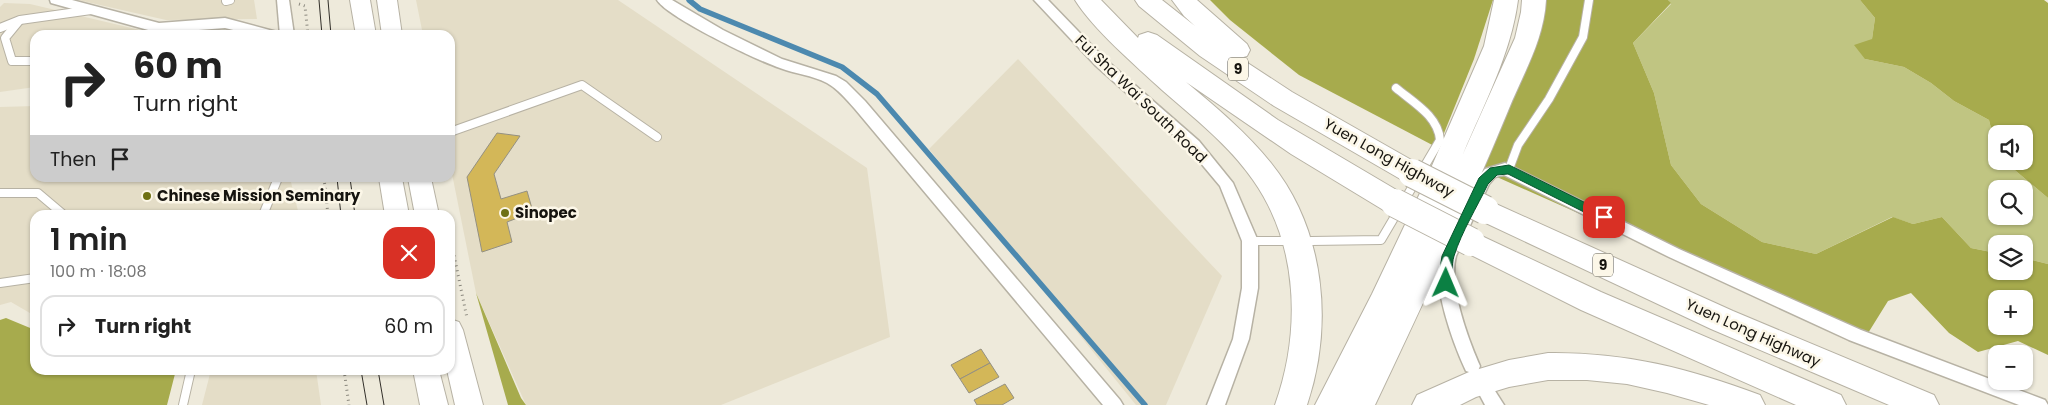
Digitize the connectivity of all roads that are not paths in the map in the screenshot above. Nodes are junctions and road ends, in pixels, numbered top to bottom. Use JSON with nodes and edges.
{"nodes":[{"id":1,"x":56,"y":0,"type":"edge"},
{"id":2,"x":283,"y":0,"type":"edge"},
{"id":3,"x":360,"y":0,"type":"edge"},
{"id":4,"x":387,"y":0,"type":"edge"},
{"id":5,"x":663,"y":0,"type":"edge"},
{"id":6,"x":1040,"y":0,"type":"edge"},
{"id":7,"x":1087,"y":0,"type":"edge"},
{"id":8,"x":1103,"y":0,"type":"edge"},
{"id":9,"x":1147,"y":0,"type":"edge"},
{"id":10,"x":1184,"y":0,"type":"edge"},
{"id":11,"x":1506,"y":0,"type":"edge"},
{"id":12,"x":1534,"y":0,"type":"edge"},
{"id":13,"x":1589,"y":0,"type":"edge"},
{"id":14,"x":93,"y":10,"type":"junction"},
{"id":15,"x":20,"y":20,"type":"junction"},
{"id":16,"x":0,"y":28,"type":"edge"},
{"id":17,"x":252,"y":30,"type":"edge"},
{"id":18,"x":286,"y":30,"type":"edge"},
{"id":19,"x":365,"y":30,"type":"edge"},
{"id":20,"x":391,"y":30,"type":"edge"},
{"id":21,"x":30,"y":61,"type":"edge"},
{"id":22,"x":1396,"y":88,"type":"dead end"},
{"id":23,"x":1337,"y":128,"type":"junction"},
{"id":24,"x":455,"y":130,"type":"edge"},
{"id":25,"x":657,"y":137,"type":"dead end"},
{"id":26,"x":1509,"y":169,"type":"junction"},
{"id":27,"x":275,"y":182,"type":"edge"},
{"id":28,"x":392,"y":182,"type":"edge"},
{"id":29,"x":421,"y":182,"type":"edge"},
{"id":30,"x":0,"y":193,"type":"edge"},
{"id":31,"x":58,"y":210,"type":"edge"},
{"id":32,"x":265,"y":210,"type":"edge"},
{"id":33,"x":396,"y":210,"type":"edge"},
{"id":34,"x":426,"y":210,"type":"edge"},
{"id":35,"x":1250,"y":241,"type":"junction"},
{"id":36,"x":1288,"y":241,"type":"dead end"},
{"id":37,"x":1310,"y":242,"type":"dead end"},
{"id":38,"x":30,"y":279,"type":"edge"},
{"id":39,"x":0,"y":283,"type":"edge"},
{"id":40,"x":455,"y":350,"type":"edge"},
{"id":41,"x":1472,"y":366,"type":"dead end"},
{"id":42,"x":191,"y":375,"type":"edge"},
{"id":43,"x":427,"y":375,"type":"edge"},
{"id":44,"x":1484,"y":388,"type":"dead end"},
{"id":45,"x":183,"y":405,"type":"edge"},
{"id":46,"x":434,"y":405,"type":"edge"},
{"id":47,"x":469,"y":405,"type":"edge"},
{"id":48,"x":1114,"y":405,"type":"edge"},
{"id":49,"x":1216,"y":405,"type":"edge"},
{"id":50,"x":1290,"y":405,"type":"edge"},
{"id":51,"x":1332,"y":405,"type":"edge"},
{"id":52,"x":1359,"y":405,"type":"edge"},
{"id":53,"x":1428,"y":405,"type":"edge"},
{"id":54,"x":1495,"y":405,"type":"edge"},
{"id":55,"x":1749,"y":405,"type":"edge"},
{"id":56,"x":1830,"y":405,"type":"edge"},
{"id":57,"x":1923,"y":405,"type":"edge"},
{"id":58,"x":2038,"y":405,"type":"edge"}],
"edges":[{"from":1,"to":14,"type":"street"},
{"from":2,"to":18,"type":"street"},
{"from":3,"to":19,"type":"main road"},
{"from":4,"to":20,"type":"main road"},
{"from":5,"to":48,"type":"street"},
{"from":6,"to":35,"type":"street","name":"Fui Sha Wai South Road"},
{"from":7,"to":50,"type":"highway"},
{"from":8,"to":56,"type":"highway","number":"9","bridge":true},
{"from":9,"to":23,"type":"highway","name":"Yuen Long Highway","number":"9"},
{"from":10,"to":23,"type":"highway"},
{"from":11,"to":51,"type":"highway"},
{"from":12,"to":52,"type":"highway"},
{"from":13,"to":26,"type":"lane"},
{"from":14,"to":15,"type":"lane"},
{"from":14,"to":17,"type":"street"},
{"from":15,"to":16,"type":"lane"},
{"from":15,"to":21,"type":"lane"},
{"from":22,"to":37,"type":"lane"},
{"from":23,"to":57,"type":"highway","name":"Yuen Long Highway","number":"9","bridge":true},
{"from":24,"to":25,"type":"lane"},
{"from":26,"to":41,"type":"street"},
{"from":26,"to":58,"type":"street"},
{"from":27,"to":32,"type":"lane"},
{"from":28,"to":33,"type":"main road"},
{"from":29,"to":34,"type":"main road"},
{"from":30,"to":31,"type":"lane"},
{"from":35,"to":36,"type":"lane"},
{"from":35,"to":49,"type":"street","name":"Fui Sha Wai South Road"},
{"from":38,"to":39,"type":"lane"},
{"from":40,"to":47,"type":"main road"},
{"from":42,"to":45,"type":"lane"},
{"from":43,"to":46,"type":"main road"},
{"from":44,"to":54,"type":"street"},
{"from":53,"to":55,"type":"highway"}]}
